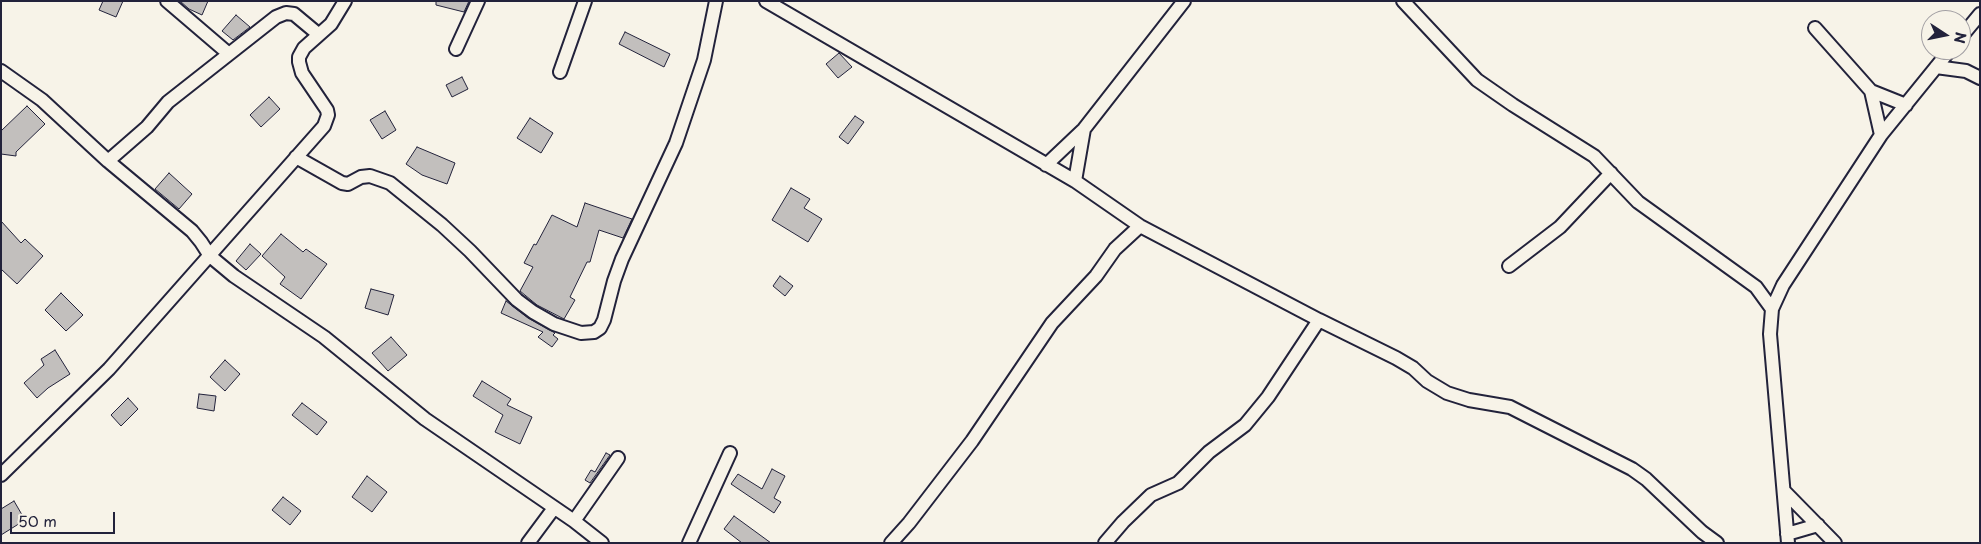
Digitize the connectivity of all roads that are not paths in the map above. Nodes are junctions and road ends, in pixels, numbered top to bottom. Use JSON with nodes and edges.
{"nodes":[{"id":1,"x":167,"y":1,"type":"edge"},
{"id":2,"x":345,"y":1,"type":"edge"},
{"id":3,"x":478,"y":1,"type":"edge"},
{"id":4,"x":585,"y":1,"type":"edge"},
{"id":5,"x":716,"y":1,"type":"edge"},
{"id":6,"x":766,"y":1,"type":"edge"},
{"id":7,"x":1184,"y":1,"type":"edge"},
{"id":8,"x":1403,"y":1,"type":"edge"},
{"id":9,"x":1980,"y":14,"type":"edge"},
{"id":10,"x":1971,"y":25,"type":"edge"},
{"id":11,"x":1815,"y":28,"type":"dead end"},
{"id":12,"x":318,"y":34,"type":"junction"},
{"id":13,"x":456,"y":49,"type":"dead end"},
{"id":14,"x":229,"y":54,"type":"junction"},
{"id":15,"x":1942,"y":60,"type":"edge"},
{"id":16,"x":1958,"y":60,"type":"edge"},
{"id":17,"x":1936,"y":67,"type":"junction"},
{"id":18,"x":1,"y":71,"type":"edge"},
{"id":19,"x":1966,"y":71,"type":"junction"},
{"id":20,"x":560,"y":72,"type":"dead end"},
{"id":21,"x":1980,"y":78,"type":"edge"},
{"id":22,"x":1871,"y":91,"type":"junction"},
{"id":23,"x":1906,"y":105,"type":"junction"},
{"id":24,"x":1084,"y":129,"type":"junction"},
{"id":25,"x":1881,"y":134,"type":"junction"},
{"id":26,"x":296,"y":157,"type":"junction"},
{"id":27,"x":108,"y":161,"type":"junction"},
{"id":28,"x":1046,"y":165,"type":"junction"},
{"id":29,"x":1611,"y":173,"type":"junction"},
{"id":30,"x":1075,"y":181,"type":"junction"},
{"id":31,"x":1140,"y":226,"type":"junction"},
{"id":32,"x":210,"y":256,"type":"junction"},
{"id":33,"x":1509,"y":266,"type":"dead end"},
{"id":34,"x":1784,"y":285,"type":"junction"},
{"id":35,"x":1756,"y":287,"type":"junction"},
{"id":36,"x":1772,"y":309,"type":"junction"},
{"id":37,"x":1319,"y":320,"type":"junction"},
{"id":38,"x":730,"y":453,"type":"dead end"},
{"id":39,"x":618,"y":458,"type":"dead end"},
{"id":40,"x":1,"y":476,"type":"edge"},
{"id":41,"x":1785,"y":492,"type":"junction"},
{"id":42,"x":554,"y":508,"type":"junction"},
{"id":43,"x":574,"y":521,"type":"junction"},
{"id":44,"x":1818,"y":525,"type":"junction"},
{"id":45,"x":1787,"y":538,"type":"edge"},
{"id":46,"x":528,"y":543,"type":"edge"},
{"id":47,"x":602,"y":543,"type":"edge"},
{"id":48,"x":689,"y":543,"type":"edge"},
{"id":49,"x":891,"y":543,"type":"edge"},
{"id":50,"x":1105,"y":543,"type":"edge"},
{"id":51,"x":1717,"y":543,"type":"edge"},
{"id":52,"x":1835,"y":543,"type":"edge"}],
"edges":[{"from":1,"to":14,"type":"street"},
{"from":2,"to":12,"type":"street"},
{"from":3,"to":13,"type":"street"},
{"from":4,"to":20,"type":"street"},
{"from":5,"to":26,"type":"street"},
{"from":6,"to":28,"type":"street"},
{"from":7,"to":24,"type":"street"},
{"from":8,"to":29,"type":"street"},
{"from":9,"to":10,"type":"street"},
{"from":11,"to":22,"type":"street"},
{"from":12,"to":14,"type":"street"},
{"from":12,"to":26,"type":"street"},
{"from":14,"to":27,"type":"street"},
{"from":15,"to":17,"type":"street"},
{"from":16,"to":19,"type":"street"},
{"from":17,"to":19,"type":"street"},
{"from":17,"to":23,"type":"street"},
{"from":18,"to":27,"type":"street"},
{"from":19,"to":21,"type":"street"},
{"from":22,"to":23,"type":"street"},
{"from":22,"to":25,"type":"street"},
{"from":23,"to":25,"type":"street"},
{"from":24,"to":28,"type":"street"},
{"from":24,"to":30,"type":"street"},
{"from":25,"to":34,"type":"street"},
{"from":26,"to":32,"type":"street"},
{"from":27,"to":32,"type":"street"},
{"from":28,"to":30,"type":"street"},
{"from":29,"to":33,"type":"street"},
{"from":29,"to":35,"type":"street"},
{"from":30,"to":31,"type":"street"},
{"from":31,"to":37,"type":"street"},
{"from":31,"to":49,"type":"street"},
{"from":32,"to":40,"type":"street"},
{"from":32,"to":42,"type":"street"},
{"from":34,"to":35,"type":"street"},
{"from":34,"to":36,"type":"street"},
{"from":35,"to":36,"type":"street"},
{"from":36,"to":41,"type":"street"},
{"from":37,"to":50,"type":"street"},
{"from":37,"to":51,"type":"street"},
{"from":38,"to":48,"type":"street"},
{"from":39,"to":43,"type":"street"},
{"from":41,"to":44,"type":"street"},
{"from":41,"to":45,"type":"street"},
{"from":42,"to":43,"type":"street"},
{"from":42,"to":46,"type":"street"},
{"from":43,"to":47,"type":"street"},
{"from":44,"to":45,"type":"street"},
{"from":44,"to":52,"type":"street"}]}
